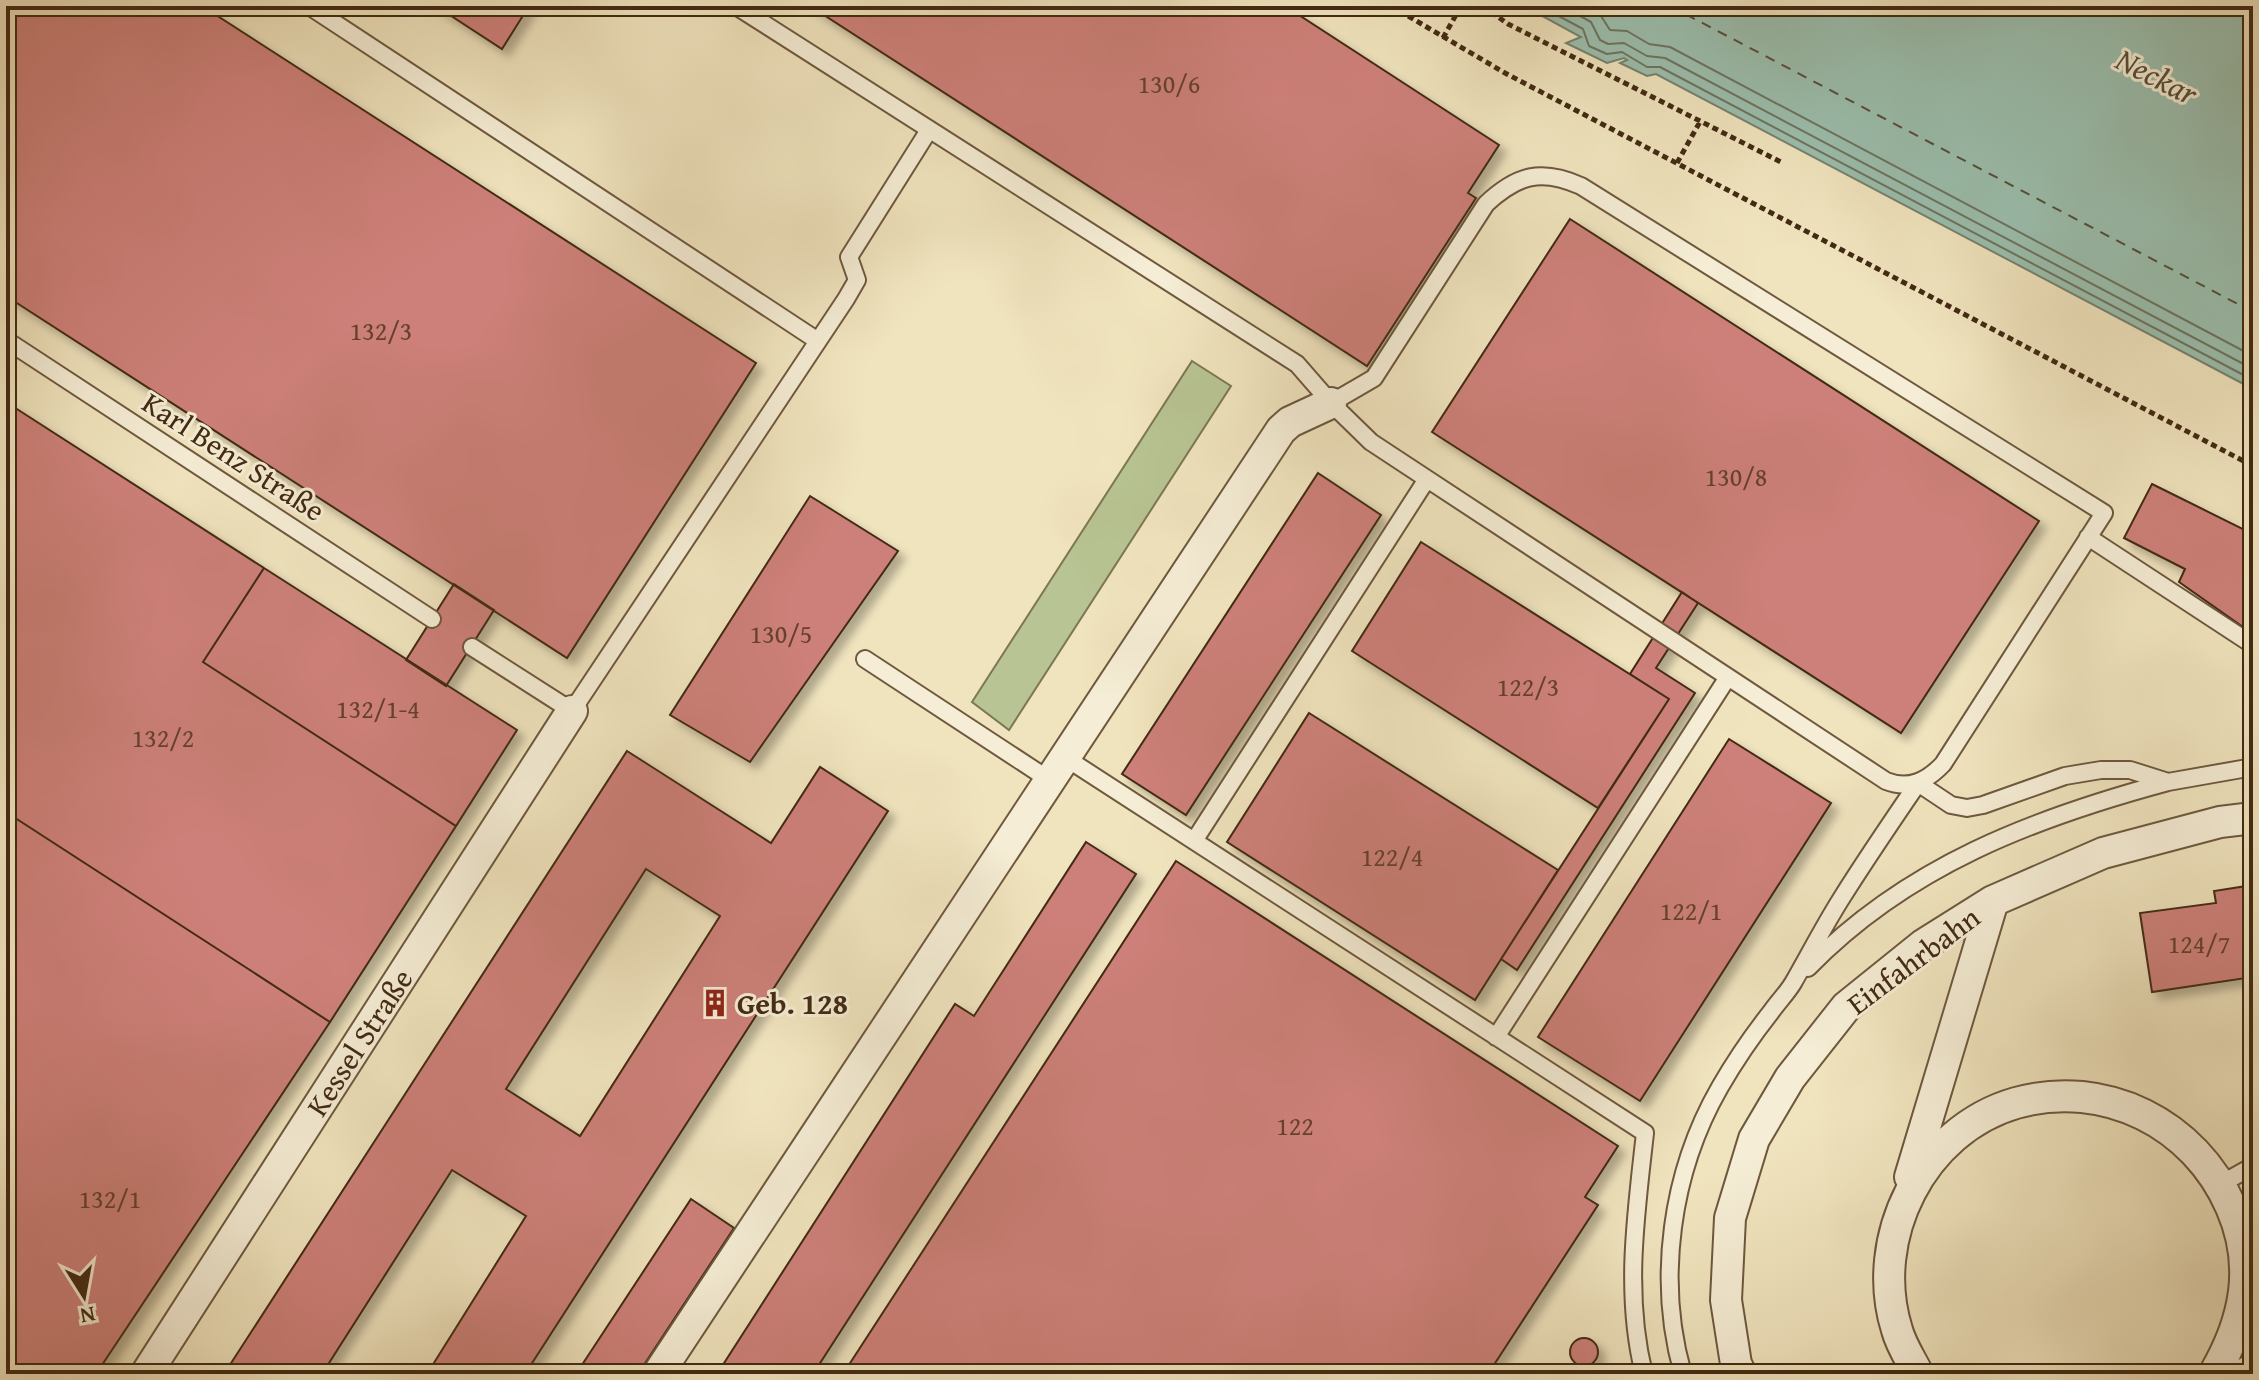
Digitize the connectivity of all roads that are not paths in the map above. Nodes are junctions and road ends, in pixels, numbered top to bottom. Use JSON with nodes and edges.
{"nodes":[{"id":1,"x":309,"y":6,"type":"edge"},
{"id":2,"x":736,"y":6,"type":"edge"},
{"id":3,"x":929,"y":130,"type":"junction"},
{"id":4,"x":6,"y":340,"type":"edge"},
{"id":5,"x":818,"y":341,"type":"junction"},
{"id":6,"x":1331,"y":403,"type":"junction"},
{"id":7,"x":1427,"y":479,"type":"junction"},
{"id":8,"x":2088,"y":537,"type":"junction"},
{"id":9,"x":432,"y":619,"type":"dead end"},
{"id":10,"x":2253,"y":645,"type":"edge"},
{"id":11,"x":472,"y":647,"type":"dead end"},
{"id":12,"x":865,"y":659,"type":"dead end"},
{"id":13,"x":1728,"y":677,"type":"junction"},
{"id":14,"x":572,"y":711,"type":"junction"},
{"id":15,"x":2253,"y":767,"type":"edge"},
{"id":16,"x":1058,"y":770,"type":"junction"},
{"id":17,"x":2168,"y":782,"type":"junction"},
{"id":18,"x":1918,"y":783,"type":"junction"},
{"id":19,"x":2253,"y":818,"type":"edge"},
{"id":20,"x":1194,"y":841,"type":"junction"},
{"id":21,"x":1993,"y":901,"type":"junction"},
{"id":22,"x":1791,"y":987,"type":"junction"},
{"id":23,"x":1496,"y":1037,"type":"junction"},
{"id":24,"x":2253,"y":1166,"type":"edge"},
{"id":25,"x":2221,"y":1184,"type":"junction"},
{"id":26,"x":1892,"y":1236,"type":"junction"},
{"id":27,"x":2253,"y":1369,"type":"edge"},
{"id":28,"x":146,"y":1374,"type":"edge"},
{"id":29,"x":658,"y":1374,"type":"edge"},
{"id":30,"x":1644,"y":1374,"type":"edge"},
{"id":31,"x":1683,"y":1374,"type":"edge"},
{"id":32,"x":1741,"y":1374,"type":"edge"},
{"id":33,"x":1918,"y":1374,"type":"edge"},
{"id":34,"x":2214,"y":1374,"type":"edge"},
{"id":35,"x":2244,"y":1374,"type":"edge"}],
"edges":[{"from":1,"to":5,"type":"lane"},
{"from":2,"to":3,"type":"lane"},
{"from":3,"to":5,"type":"lane"},
{"from":3,"to":6,"type":"lane"},
{"from":4,"to":9,"type":"lane","name":"Karl Benz Straße"},
{"from":5,"to":14,"type":"lane"},
{"from":6,"to":7,"type":"lane"},
{"from":6,"to":8,"type":"lane"},
{"from":6,"to":16,"type":"street"},
{"from":7,"to":13,"type":"lane"},
{"from":7,"to":20,"type":"lane"},
{"from":8,"to":10,"type":"lane"},
{"from":8,"to":18,"type":"lane"},
{"from":11,"to":14,"type":"lane"},
{"from":12,"to":16,"type":"lane"},
{"from":13,"to":18,"type":"lane"},
{"from":13,"to":23,"type":"lane"},
{"from":14,"to":28,"type":"street","name":"Kessel Straße"},
{"from":15,"to":17,"type":"lane"},
{"from":16,"to":20,"type":"lane"},
{"from":16,"to":29,"type":"street"},
{"from":17,"to":18,"type":"lane"},
{"from":17,"to":22,"type":"lane"},
{"from":18,"to":22,"type":"lane"},
{"from":19,"to":21,"type":"street","name":"Einfahrbahn"},
{"from":20,"to":23,"type":"lane"},
{"from":21,"to":26,"type":"street","name":"Einfahrbahn"},
{"from":21,"to":32,"type":"street","name":"Einfahrbahn"},
{"from":22,"to":31,"type":"lane"},
{"from":23,"to":30,"type":"lane"},
{"from":24,"to":25,"type":"lane"},
{"from":25,"to":26,"type":"street"},
{"from":25,"to":34,"type":"street"},
{"from":26,"to":33,"type":"street"},
{"from":27,"to":35,"type":"street"}]}
